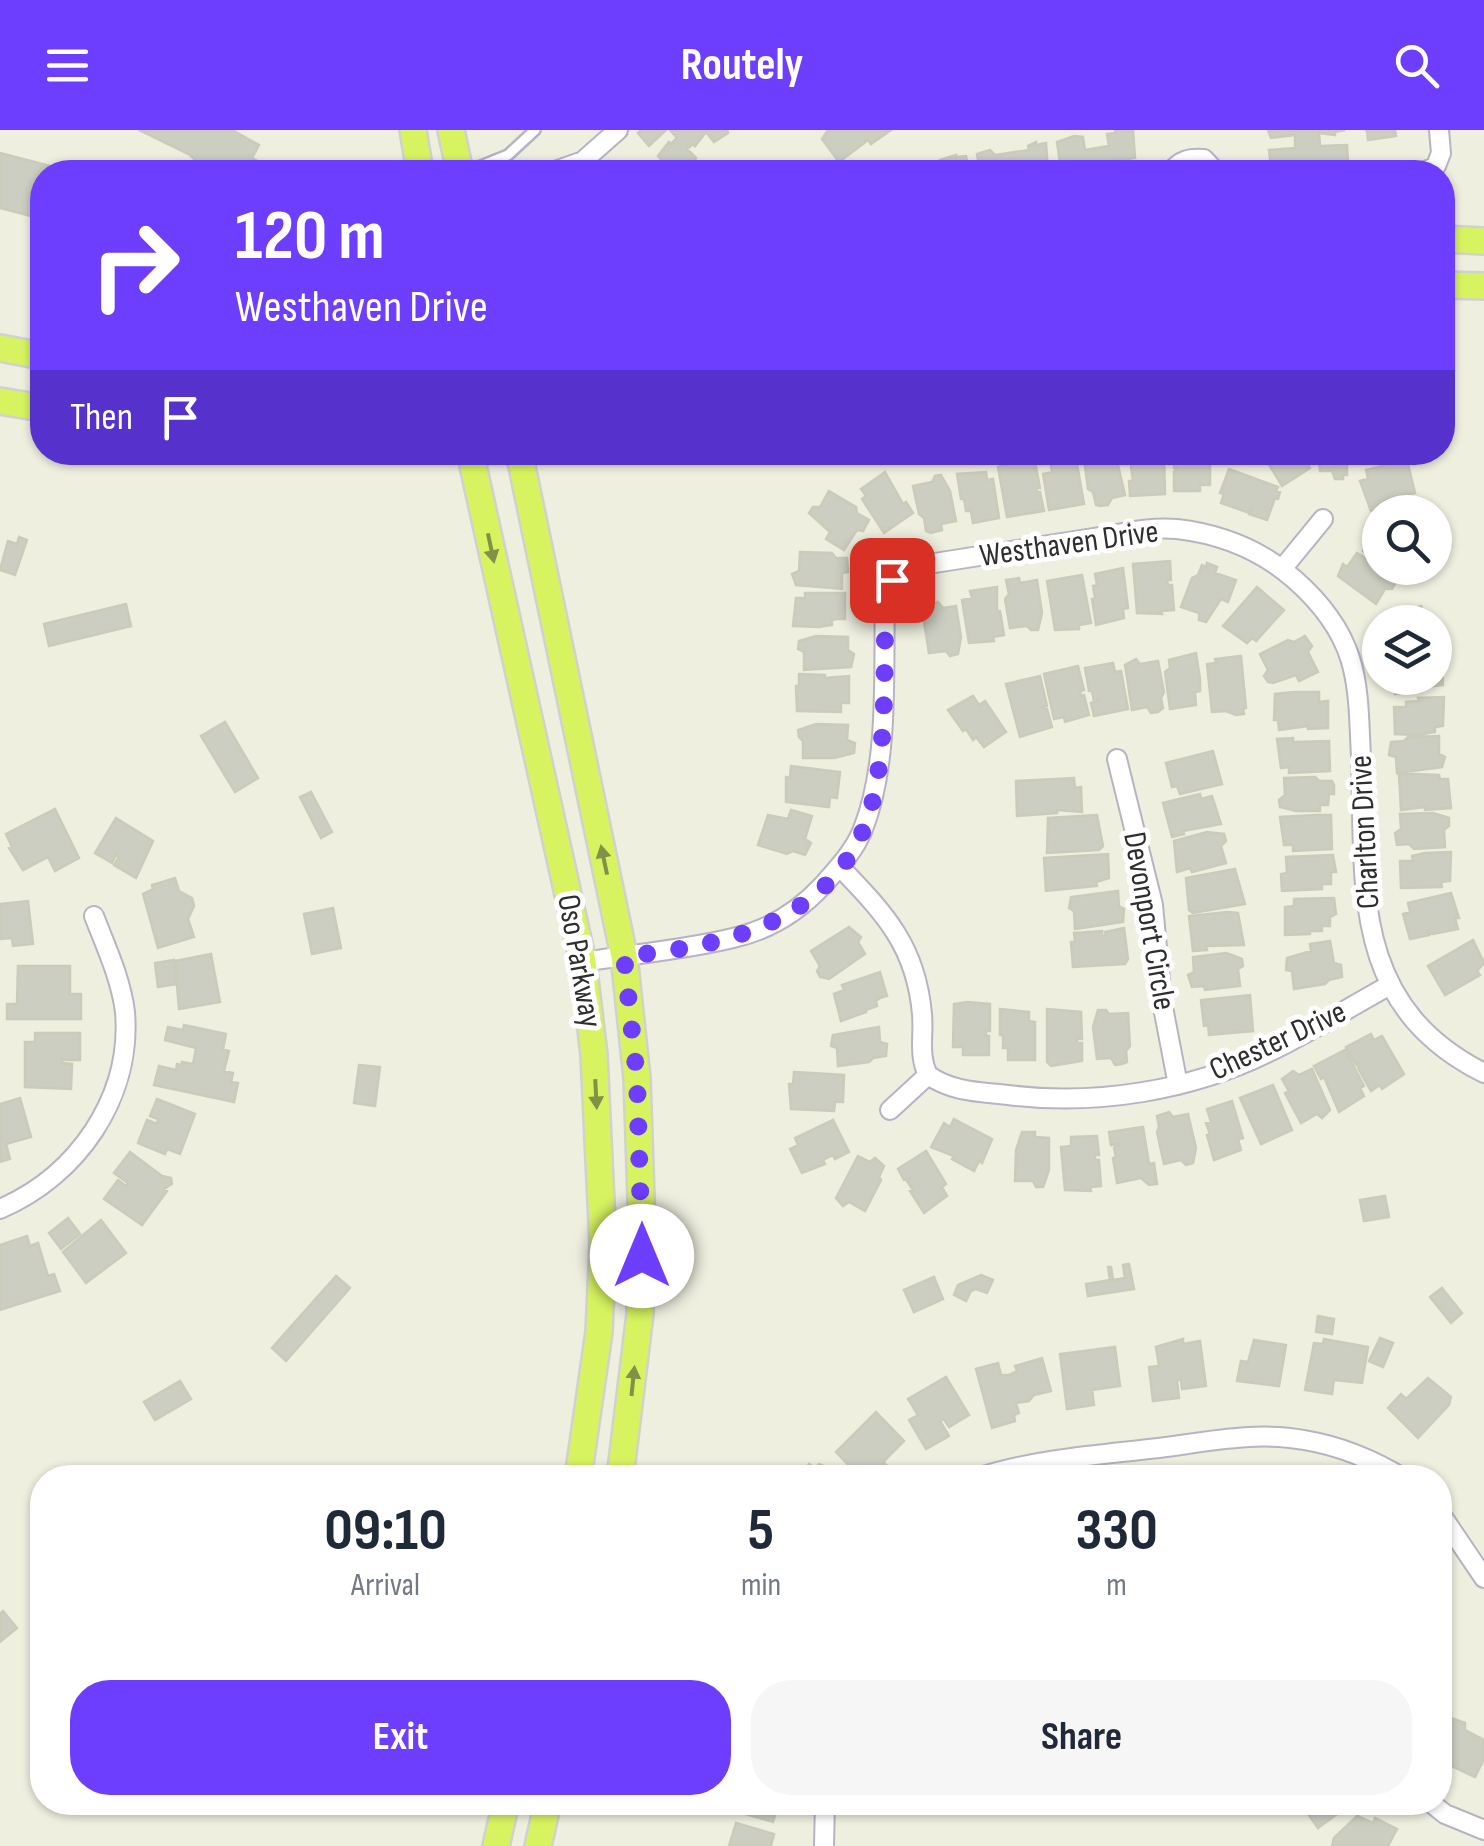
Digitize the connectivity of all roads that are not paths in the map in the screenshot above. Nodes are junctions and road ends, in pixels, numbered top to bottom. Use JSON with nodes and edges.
{"nodes":[{"id":1,"x":413,"y":130,"type":"edge"},
{"id":2,"x":452,"y":130,"type":"edge"},
{"id":3,"x":536,"y":130,"type":"edge"},
{"id":4,"x":618,"y":130,"type":"edge"},
{"id":5,"x":1439,"y":130,"type":"edge"},
{"id":6,"x":418,"y":160,"type":"edge"},
{"id":7,"x":460,"y":160,"type":"edge"},
{"id":8,"x":495,"y":160,"type":"edge"},
{"id":9,"x":584,"y":160,"type":"edge"},
{"id":10,"x":1436,"y":160,"type":"edge"},
{"id":11,"x":1455,"y":240,"type":"edge"},
{"id":12,"x":1484,"y":241,"type":"edge"},
{"id":13,"x":1455,"y":285,"type":"edge"},
{"id":14,"x":1484,"y":286,"type":"edge"},
{"id":15,"x":0,"y":348,"type":"edge"},
{"id":16,"x":30,"y":354,"type":"edge"},
{"id":17,"x":0,"y":401,"type":"edge"},
{"id":18,"x":30,"y":406,"type":"edge"},
{"id":19,"x":473,"y":465,"type":"edge"},
{"id":20,"x":522,"y":465,"type":"edge"},
{"id":21,"x":1323,"y":519,"type":"dead end"},
{"id":22,"x":1282,"y":569,"type":"junction"},
{"id":23,"x":1117,"y":759,"type":"dead end"},
{"id":24,"x":840,"y":867,"type":"junction"},
{"id":25,"x":94,"y":916,"type":"dead end"},
{"id":26,"x":624,"y":956,"type":"junction"},
{"id":27,"x":583,"y":962,"type":"junction"},
{"id":28,"x":1390,"y":985,"type":"junction"},
{"id":29,"x":1484,"y":1073,"type":"edge"},
{"id":30,"x":928,"y":1075,"type":"junction"},
{"id":31,"x":1178,"y":1085,"type":"junction"},
{"id":32,"x":890,"y":1110,"type":"dead end"},
{"id":33,"x":0,"y":1209,"type":"edge"},
{"id":34,"x":580,"y":1465,"type":"edge"},
{"id":35,"x":622,"y":1465,"type":"edge"},
{"id":36,"x":1017,"y":1465,"type":"edge"},
{"id":37,"x":1382,"y":1465,"type":"edge"},
{"id":38,"x":1452,"y":1530,"type":"edge"},
{"id":39,"x":1484,"y":1578,"type":"edge"},
{"id":40,"x":503,"y":1815,"type":"edge"},
{"id":41,"x":545,"y":1815,"type":"edge"},
{"id":42,"x":825,"y":1815,"type":"edge"},
{"id":43,"x":1448,"y":1815,"type":"edge"},
{"id":44,"x":1484,"y":1830,"type":"edge"},
{"id":45,"x":496,"y":1846,"type":"edge"},
{"id":46,"x":538,"y":1846,"type":"edge"},
{"id":47,"x":824,"y":1846,"type":"edge"}],
"edges":[{"from":1,"to":6,"type":"main road"},
{"from":2,"to":7,"type":"main road"},
{"from":3,"to":8,"type":"lane"},
{"from":4,"to":9,"type":"street"},
{"from":5,"to":10,"type":"street"},
{"from":11,"to":12,"type":"main road"},
{"from":13,"to":14,"type":"main road"},
{"from":15,"to":16,"type":"main road"},
{"from":17,"to":18,"type":"main road"},
{"from":19,"to":27,"type":"main road","name":"Oso Parkway","one_way":true},
{"from":26,"to":20,"type":"main road","name":"Oso Parkway","one_way":true},
{"from":21,"to":22,"type":"street"},
{"from":22,"to":24,"type":"street","name":"Westhaven Drive"},
{"from":22,"to":28,"type":"street","name":"Charlton Drive"},
{"from":23,"to":31,"type":"street","name":"Devonport Circle"},
{"from":24,"to":26,"type":"street","name":"Westhaven Drive"},
{"from":24,"to":30,"type":"street"},
{"from":25,"to":33,"type":"street"},
{"from":26,"to":27,"type":"street","name":"Westhaven Drive"},
{"from":35,"to":26,"type":"main road","name":"Oso Parkway","one_way":true},
{"from":27,"to":34,"type":"main road","name":"Oso Parkway","one_way":true},
{"from":28,"to":29,"type":"street","name":"Charlton Drive"},
{"from":28,"to":31,"type":"street","name":"Chester Drive"},
{"from":30,"to":31,"type":"street","name":"Chester Drive"},
{"from":30,"to":32,"type":"street"},
{"from":36,"to":37,"type":"street"},
{"from":38,"to":39,"type":"street"},
{"from":40,"to":45,"type":"main road"},
{"from":41,"to":46,"type":"main road"},
{"from":42,"to":47,"type":"street"},
{"from":43,"to":44,"type":"street"}]}
